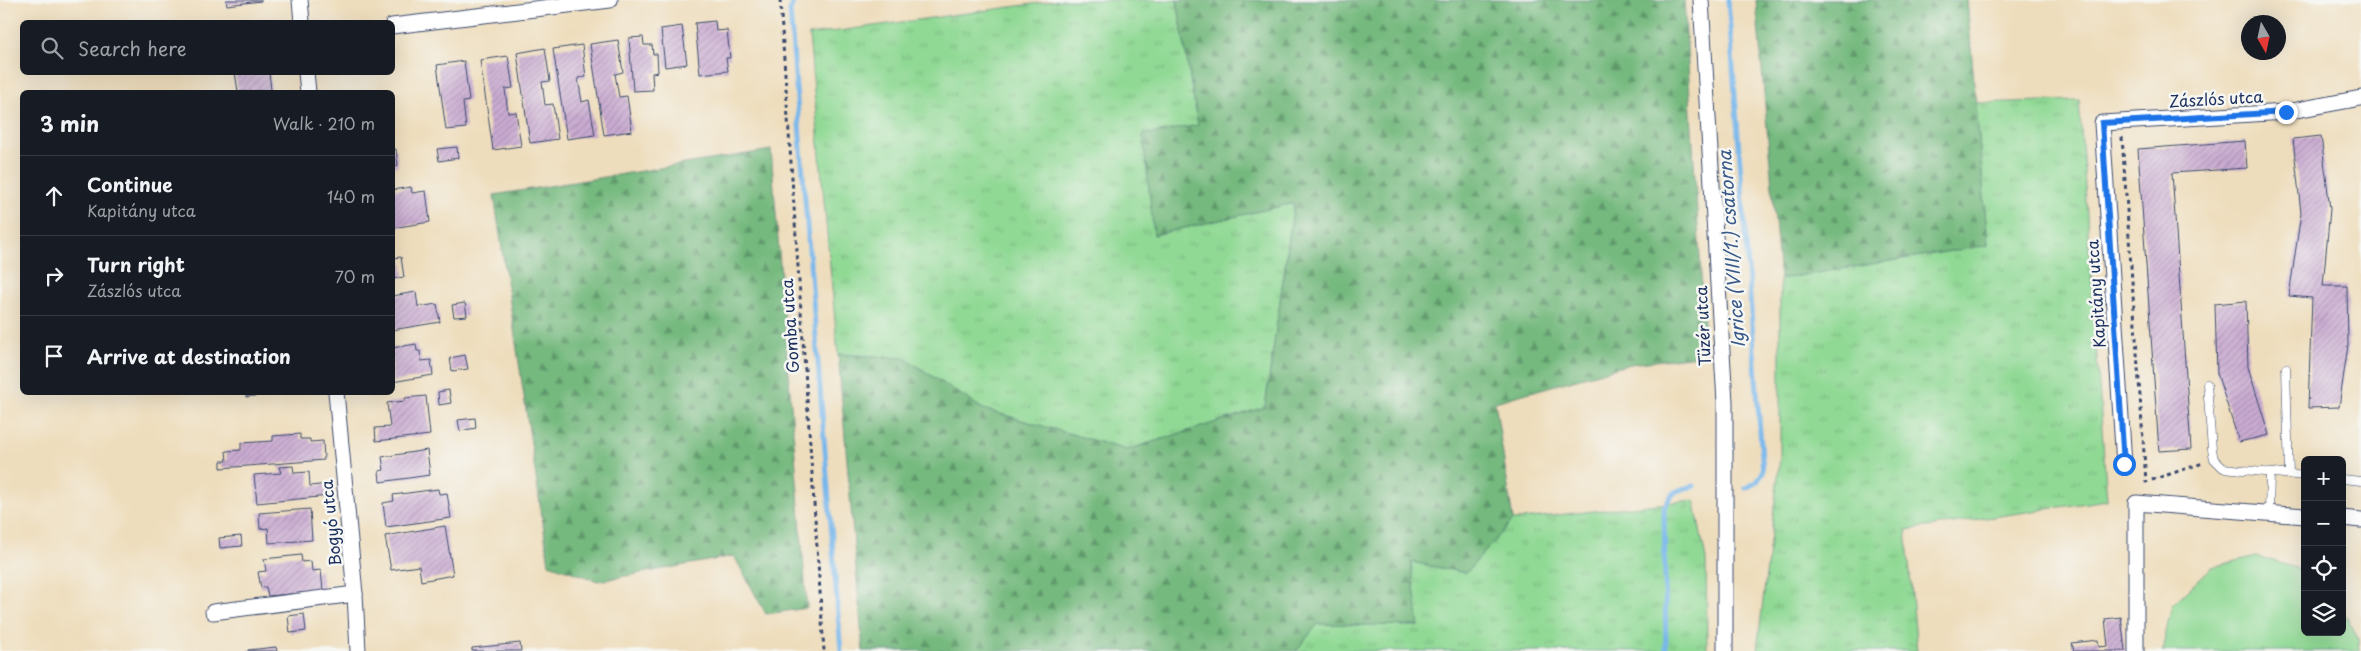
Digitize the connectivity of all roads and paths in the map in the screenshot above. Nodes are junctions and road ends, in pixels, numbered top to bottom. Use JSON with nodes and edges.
{"nodes":[{"id":1,"x":300,"y":0,"type":"edge"},
{"id":2,"x":610,"y":0,"type":"edge"},
{"id":3,"x":780,"y":0,"type":"edge"},
{"id":4,"x":1701,"y":0,"type":"edge"},
{"id":5,"x":302,"y":20,"type":"edge"},
{"id":6,"x":395,"y":26,"type":"edge"},
{"id":7,"x":306,"y":75,"type":"edge"},
{"id":8,"x":308,"y":90,"type":"edge"},
{"id":9,"x":2361,"y":98,"type":"edge"},
{"id":10,"x":2121,"y":122,"type":"junction"},
{"id":11,"x":2102,"y":123,"type":"joint"},
{"id":12,"x":2286,"y":368,"type":"dead end"},
{"id":13,"x":2207,"y":384,"type":"dead end"},
{"id":14,"x":336,"y":395,"type":"edge"},
{"id":15,"x":2214,"y":459,"type":"junction"},
{"id":16,"x":2124,"y":464,"type":"dead end"},
{"id":17,"x":2270,"y":473,"type":"junction"},
{"id":18,"x":2289,"y":475,"type":"junction"},
{"id":19,"x":2301,"y":476,"type":"edge"},
{"id":20,"x":2346,"y":480,"type":"edge"},
{"id":21,"x":2361,"y":481,"type":"edge"},
{"id":22,"x":2269,"y":513,"type":"junction"},
{"id":23,"x":2301,"y":516,"type":"edge"},
{"id":24,"x":2346,"y":518,"type":"edge"},
{"id":25,"x":2361,"y":520,"type":"edge"},
{"id":26,"x":355,"y":594,"type":"junction"},
{"id":27,"x":213,"y":612,"type":"dead end"},
{"id":28,"x":358,"y":651,"type":"edge"},
{"id":29,"x":824,"y":651,"type":"edge"},
{"id":30,"x":1725,"y":651,"type":"edge"},
{"id":31,"x":2136,"y":651,"type":"edge"}],
"edges":[{"from":1,"to":5,"type":"street"},
{"from":2,"to":6,"type":"street"},
{"from":3,"to":29,"type":"path","name":"Gomba utca"},
{"from":4,"to":30,"type":"street","name":"Tüzér utca"},
{"from":7,"to":8,"type":"street"},
{"from":9,"to":10,"type":"street","name":"Zászlós utca"},
{"from":10,"to":11,"type":"street","name":"Zászlós utca"},
{"from":10,"to":15,"type":"path"},
{"from":11,"to":16,"type":"street","name":"Kapitány utca"},
{"from":12,"to":18,"type":"lane"},
{"from":13,"to":15,"type":"lane"},
{"from":14,"to":26,"type":"street","name":"Bogyó utca"},
{"from":15,"to":17,"type":"lane"},
{"from":17,"to":18,"type":"lane"},
{"from":17,"to":22,"type":"lane"},
{"from":18,"to":19,"type":"lane"},
{"from":20,"to":21,"type":"lane"},
{"from":22,"to":23,"type":"street"},
{"from":22,"to":31,"type":"street"},
{"from":24,"to":25,"type":"street"},
{"from":26,"to":27,"type":"street"},
{"from":26,"to":28,"type":"street","name":"Bogyó utca"}]}
